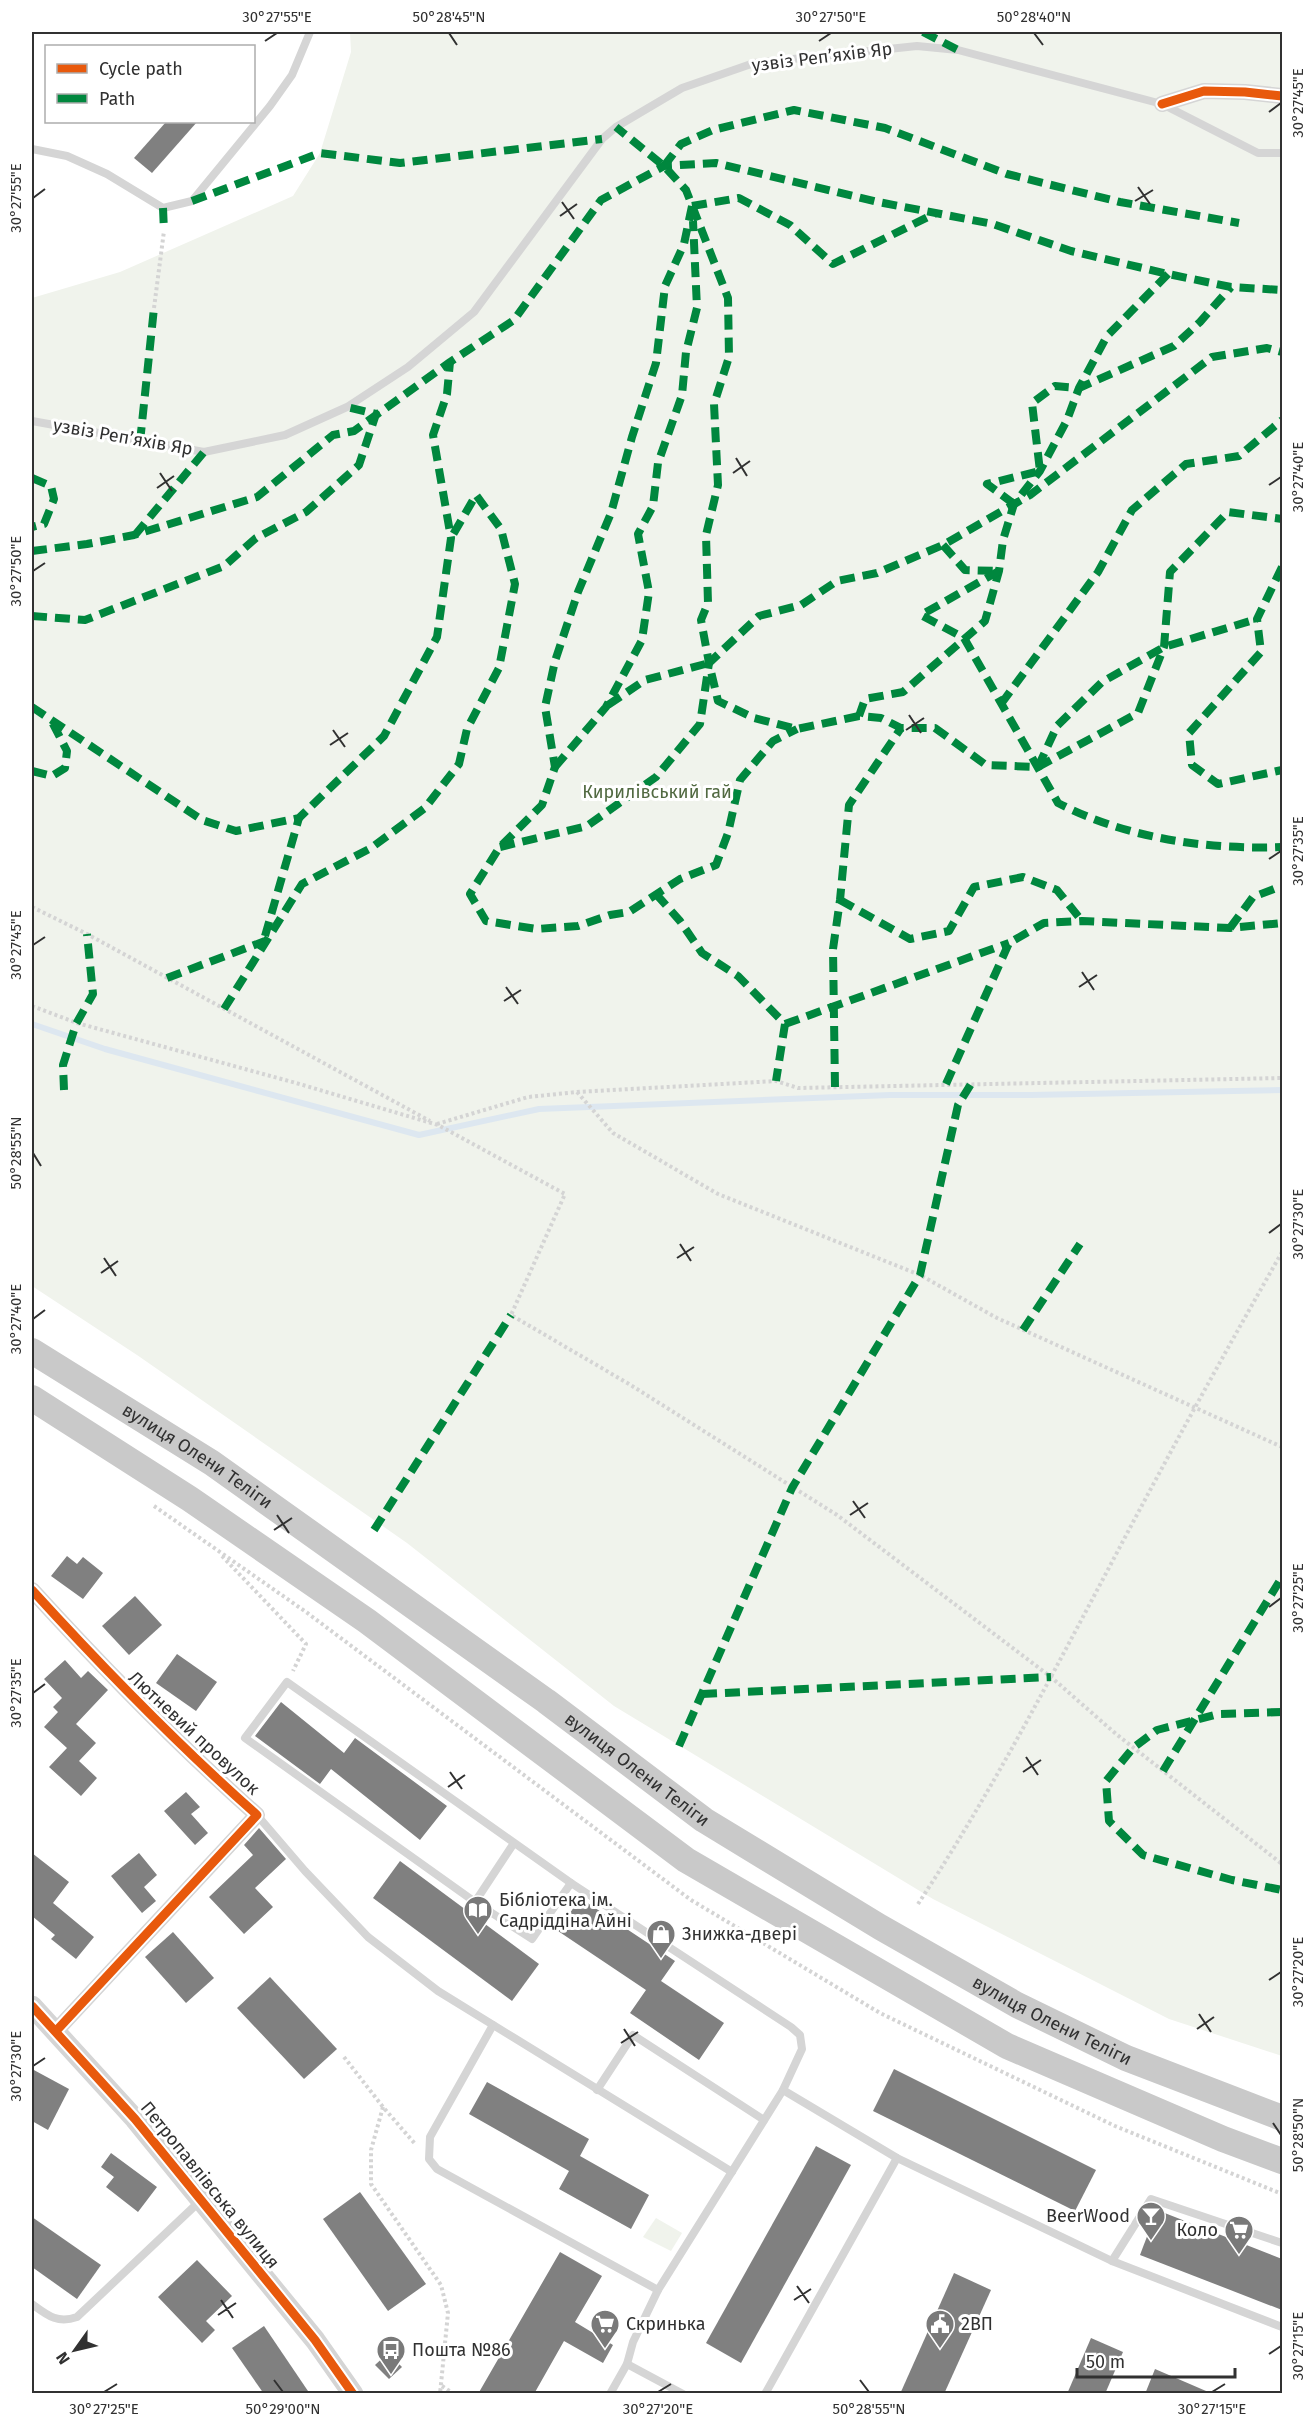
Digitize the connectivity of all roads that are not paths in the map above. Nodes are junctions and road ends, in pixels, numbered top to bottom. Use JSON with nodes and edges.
{"nodes":[{"id":1,"x":310,"y":32,"type":"edge"},
{"id":2,"x":1282,"y":96,"type":"edge"},
{"id":3,"x":1162,"y":104,"type":"junction"},
{"id":4,"x":32,"y":149,"type":"edge"},
{"id":5,"x":1282,"y":153,"type":"edge"},
{"id":6,"x":32,"y":421,"type":"edge"},
{"id":7,"x":32,"y":1350,"type":"edge"},
{"id":8,"x":32,"y":1398,"type":"edge"},
{"id":9,"x":32,"y":1590,"type":"edge"},
{"id":10,"x":257,"y":1815,"type":"junction"},
{"id":11,"x":514,"y":1843,"type":"junction"},
{"id":12,"x":571,"y":1883,"type":"junction"},
{"id":13,"x":475,"y":1902,"type":"junction"},
{"id":14,"x":32,"y":2007,"type":"edge"},
{"id":15,"x":493,"y":2025,"type":"junction"},
{"id":16,"x":56,"y":2031,"type":"junction"},
{"id":17,"x":597,"y":2090,"type":"junction"},
{"id":18,"x":783,"y":2090,"type":"junction"},
{"id":19,"x":1282,"y":2118,"type":"edge"},
{"id":20,"x":764,"y":2120,"type":"junction"},
{"id":21,"x":897,"y":2158,"type":"junction"},
{"id":22,"x":1282,"y":2160,"type":"edge"},
{"id":23,"x":732,"y":2172,"type":"junction"},
{"id":24,"x":201,"y":2200,"type":"junction"},
{"id":25,"x":1282,"y":2243,"type":"edge"},
{"id":26,"x":1112,"y":2261,"type":"junction"},
{"id":27,"x":658,"y":2290,"type":"junction"},
{"id":28,"x":32,"y":2304,"type":"edge"},
{"id":29,"x":1282,"y":2327,"type":"edge"},
{"id":30,"x":627,"y":2364,"type":"junction"},
{"id":31,"x":353,"y":2394,"type":"edge"},
{"id":32,"x":610,"y":2394,"type":"edge"},
{"id":33,"x":683,"y":2394,"type":"edge"},
{"id":34,"x":765,"y":2394,"type":"edge"}],
"edges":[{"from":1,"to":4,"type":"lane"},
{"from":2,"to":3,"type":"street"},
{"from":3,"to":5,"type":"lane","name":"узвіз Репʼяхів Яр"},
{"from":3,"to":6,"type":"lane","name":"узвіз Репʼяхів Яр"},
{"from":7,"to":19,"type":"main road","name":"вулиця Олени Теліги"},
{"from":8,"to":22,"type":"main road","name":"вулиця Олени Теліги"},
{"from":9,"to":10,"type":"street","name":"Лютневий провулок"},
{"from":10,"to":15,"type":"lane"},
{"from":10,"to":16,"type":"street","name":"Лютневий провулок"},
{"from":11,"to":12,"type":"lane"},
{"from":11,"to":13,"type":"lane"},
{"from":11,"to":13,"type":"lane"},
{"from":12,"to":13,"type":"lane"},
{"from":12,"to":18,"type":"lane"},
{"from":14,"to":16,"type":"street","name":"Петропавлівська вулиця"},
{"from":15,"to":17,"type":"lane"},
{"from":15,"to":27,"type":"lane"},
{"from":16,"to":24,"type":"street","name":"Петропавлівська вулиця"},
{"from":17,"to":20,"type":"lane"},
{"from":17,"to":23,"type":"lane"},
{"from":18,"to":20,"type":"lane"},
{"from":18,"to":21,"type":"lane"},
{"from":20,"to":23,"type":"lane"},
{"from":21,"to":26,"type":"lane"},
{"from":21,"to":34,"type":"lane"},
{"from":23,"to":27,"type":"lane"},
{"from":24,"to":28,"type":"lane"},
{"from":24,"to":31,"type":"street","name":"Петропавлівська вулиця"},
{"from":25,"to":26,"type":"lane"},
{"from":26,"to":29,"type":"lane"},
{"from":27,"to":30,"type":"lane"},
{"from":30,"to":32,"type":"lane"},
{"from":30,"to":33,"type":"lane"}]}
